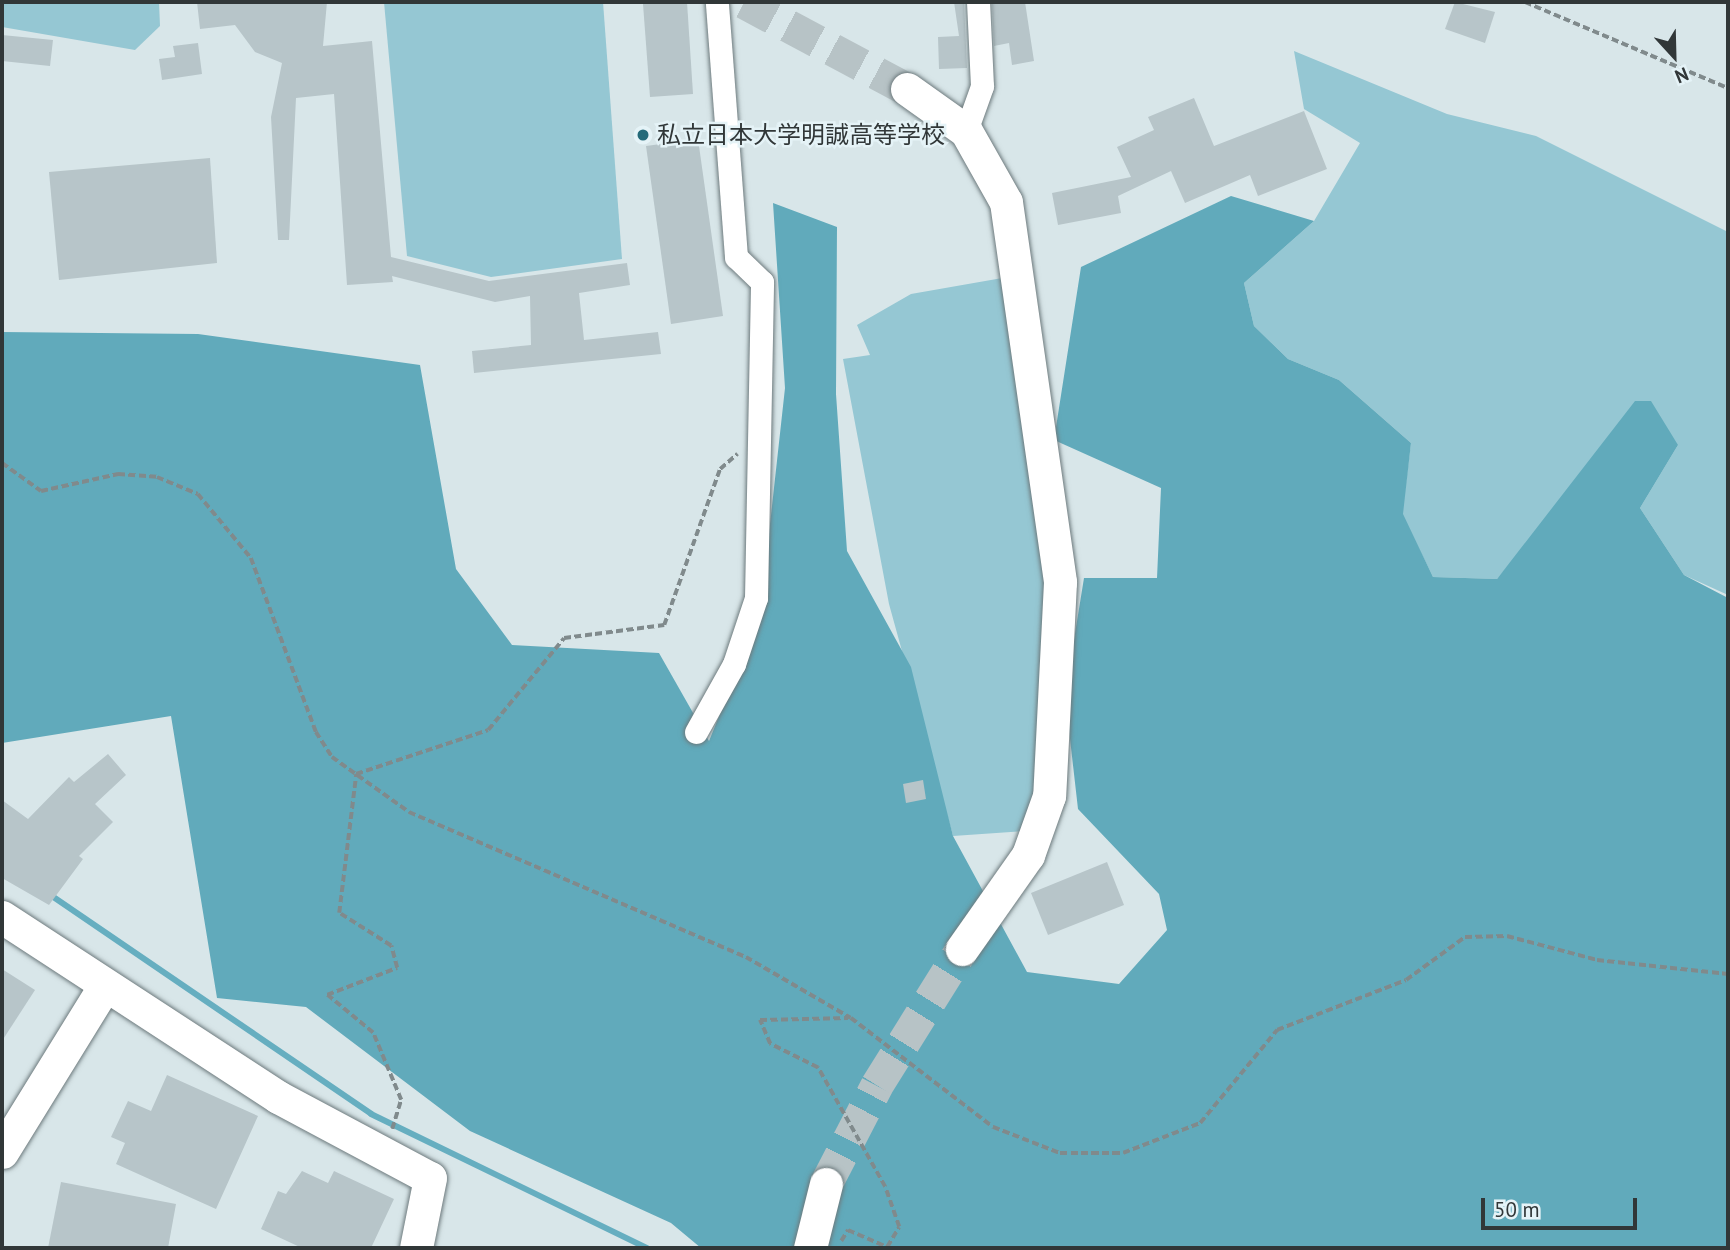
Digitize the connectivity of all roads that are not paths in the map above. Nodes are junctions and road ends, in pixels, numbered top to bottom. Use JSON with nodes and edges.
{"nodes":[{"id":1,"x":717,"y":2,"type":"edge"},
{"id":2,"x":978,"y":2,"type":"edge"},
{"id":3,"x":907,"y":89,"type":"tunnel mouth"},
{"id":4,"x":966,"y":131,"type":"junction"},
{"id":5,"x":696,"y":732,"type":"dead end"},
{"id":6,"x":2,"y":916,"type":"edge"},
{"id":7,"x":962,"y":949,"type":"tunnel mouth"},
{"id":8,"x":104,"y":987,"type":"junction"},
{"id":9,"x":2,"y":1152,"type":"edge"},
{"id":10,"x":826,"y":1184,"type":"tunnel mouth"},
{"id":11,"x":416,"y":1248,"type":"edge"},
{"id":12,"x":810,"y":1248,"type":"edge"}],
"edges":[{"from":1,"to":5,"type":"street"},
{"from":2,"to":4,"type":"street"},
{"from":3,"to":4,"type":"street"},
{"from":4,"to":7,"type":"street"},
{"from":6,"to":8,"type":"street"},
{"from":8,"to":9,"type":"street"},
{"from":8,"to":11,"type":"street"},
{"from":10,"to":12,"type":"street"}]}
